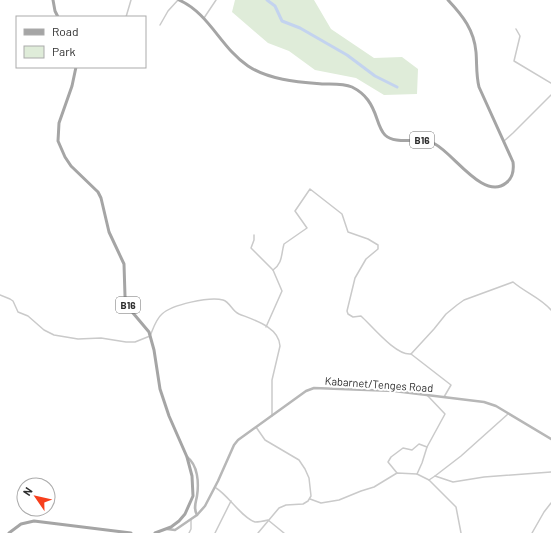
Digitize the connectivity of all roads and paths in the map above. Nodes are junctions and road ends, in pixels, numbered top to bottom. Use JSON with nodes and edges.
{"nodes":[{"id":1,"x":53,"y":0,"type":"edge"},
{"id":2,"x":131,"y":0,"type":"edge"},
{"id":3,"x":178,"y":0,"type":"edge"},
{"id":4,"x":216,"y":0,"type":"edge"},
{"id":5,"x":448,"y":0,"type":"edge"},
{"id":6,"x":58,"y":16,"type":"edge"},
{"id":7,"x":126,"y":16,"type":"edge"},
{"id":8,"x":204,"y":18,"type":"junction"},
{"id":9,"x":160,"y":25,"type":"dead end"},
{"id":10,"x":516,"y":29,"type":"dead end"},
{"id":11,"x":76,"y":68,"type":"edge"},
{"id":12,"x":551,"y":83,"type":"edge"},
{"id":13,"x":551,"y":95,"type":"edge"},
{"id":14,"x":504,"y":141,"type":"junction"},
{"id":15,"x":254,"y":235,"type":"dead end"},
{"id":16,"x":273,"y":270,"type":"junction"},
{"id":17,"x":0,"y":295,"type":"edge"},
{"id":18,"x":551,"y":310,"type":"edge"},
{"id":19,"x":266,"y":327,"type":"junction"},
{"id":20,"x":150,"y":336,"type":"junction"},
{"id":21,"x":411,"y":354,"type":"junction"},
{"id":22,"x":427,"y":395,"type":"junction"},
{"id":23,"x":444,"y":397,"type":"junction"},
{"id":24,"x":508,"y":414,"type":"junction"},
{"id":25,"x":272,"y":417,"type":"junction"},
{"id":26,"x":256,"y":427,"type":"junction"},
{"id":27,"x":551,"y":438,"type":"edge"},
{"id":28,"x":427,"y":447,"type":"junction"},
{"id":29,"x":187,"y":457,"type":"junction"},
{"id":30,"x":551,"y":472,"type":"edge"},
{"id":31,"x":397,"y":474,"type":"junction"},
{"id":32,"x":417,"y":474,"type":"junction"},
{"id":33,"x":435,"y":476,"type":"junction"},
{"id":34,"x":429,"y":480,"type":"junction"},
{"id":35,"x":215,"y":488,"type":"junction"},
{"id":36,"x":310,"y":499,"type":"junction"},
{"id":37,"x":231,"y":501,"type":"junction"},
{"id":38,"x":551,"y":503,"type":"edge"},
{"id":39,"x":197,"y":514,"type":"junction"},
{"id":40,"x":191,"y":519,"type":"junction"},
{"id":41,"x":268,"y":520,"type":"junction"},
{"id":42,"x":107,"y":530,"type":"junction"},
{"id":43,"x":167,"y":530,"type":"junction"},
{"id":44,"x":190,"y":532,"type":"edge"},
{"id":45,"x":9,"y":533,"type":"edge"},
{"id":46,"x":111,"y":533,"type":"edge"},
{"id":47,"x":131,"y":533,"type":"edge"},
{"id":48,"x":155,"y":533,"type":"edge"},
{"id":49,"x":194,"y":533,"type":"edge"},
{"id":50,"x":215,"y":533,"type":"edge"},
{"id":51,"x":258,"y":533,"type":"edge"},
{"id":52,"x":284,"y":533,"type":"edge"},
{"id":53,"x":461,"y":533,"type":"edge"},
{"id":54,"x":532,"y":533,"type":"edge"}],
"edges":[{"from":1,"to":6,"type":"main road"},
{"from":2,"to":7,"type":"street"},
{"from":3,"to":8,"type":"main road","number":"B16"},
{"from":3,"to":9,"type":"street"},
{"from":4,"to":8,"type":"street"},
{"from":5,"to":14,"type":"main road","number":"B16"},
{"from":8,"to":14,"type":"main road","number":"B16"},
{"from":10,"to":12,"type":"street"},
{"from":11,"to":20,"type":"main road","number":"B16"},
{"from":13,"to":14,"type":"street"},
{"from":15,"to":16,"type":"street"},
{"from":16,"to":19,"type":"street"},
{"from":16,"to":21,"type":"street"},
{"from":17,"to":20,"type":"street"},
{"from":18,"to":21,"type":"street"},
{"from":19,"to":20,"type":"street"},
{"from":19,"to":25,"type":"street"},
{"from":20,"to":29,"type":"main road","number":"B16"},
{"from":21,"to":23,"type":"street"},
{"from":22,"to":23,"type":"street","name":"Kabarnet/Tenges Road"},
{"from":22,"to":25,"type":"street","name":"Kabarnet/Tenges Road"},
{"from":22,"to":28,"type":"street"},
{"from":23,"to":24,"type":"street","name":"Kabarnet/Tenges Road"},
{"from":24,"to":27,"type":"street","name":"Kabarnet/Tenges Road"},
{"from":24,"to":33,"type":"street"},
{"from":25,"to":26,"type":"street","name":"Kabarnet/Tenges Road"},
{"from":26,"to":35,"type":"street","name":"Kabarnet/Tenges Road"},
{"from":26,"to":36,"type":"street"},
{"from":28,"to":31,"type":"street"},
{"from":28,"to":32,"type":"street"},
{"from":29,"to":39,"type":"street"},
{"from":29,"to":43,"type":"main road","number":"B16"},
{"from":30,"to":33,"type":"street"},
{"from":31,"to":32,"type":"street"},
{"from":31,"to":36,"type":"street"},
{"from":32,"to":34,"type":"street"},
{"from":33,"to":34,"type":"street"},
{"from":34,"to":53,"type":"street"},
{"from":35,"to":37,"type":"street"},
{"from":35,"to":39,"type":"street","name":"Kabarnet/Tenges Road"},
{"from":36,"to":41,"type":"street"},
{"from":37,"to":41,"type":"street"},
{"from":37,"to":50,"type":"street"},
{"from":38,"to":54,"type":"street"},
{"from":39,"to":40,"type":"street","name":"Kabarnet/Tenges Road"},
{"from":40,"to":43,"type":"street","name":"Kabarnet/Tenges Road"},
{"from":40,"to":44,"type":"street"},
{"from":41,"to":51,"type":"street"},
{"from":41,"to":52,"type":"street"},
{"from":42,"to":45,"type":"main road"},
{"from":42,"to":46,"type":"street"},
{"from":42,"to":47,"type":"main road"},
{"from":43,"to":48,"type":"main road","number":"B16"},
{"from":44,"to":49,"type":"street"}]}
